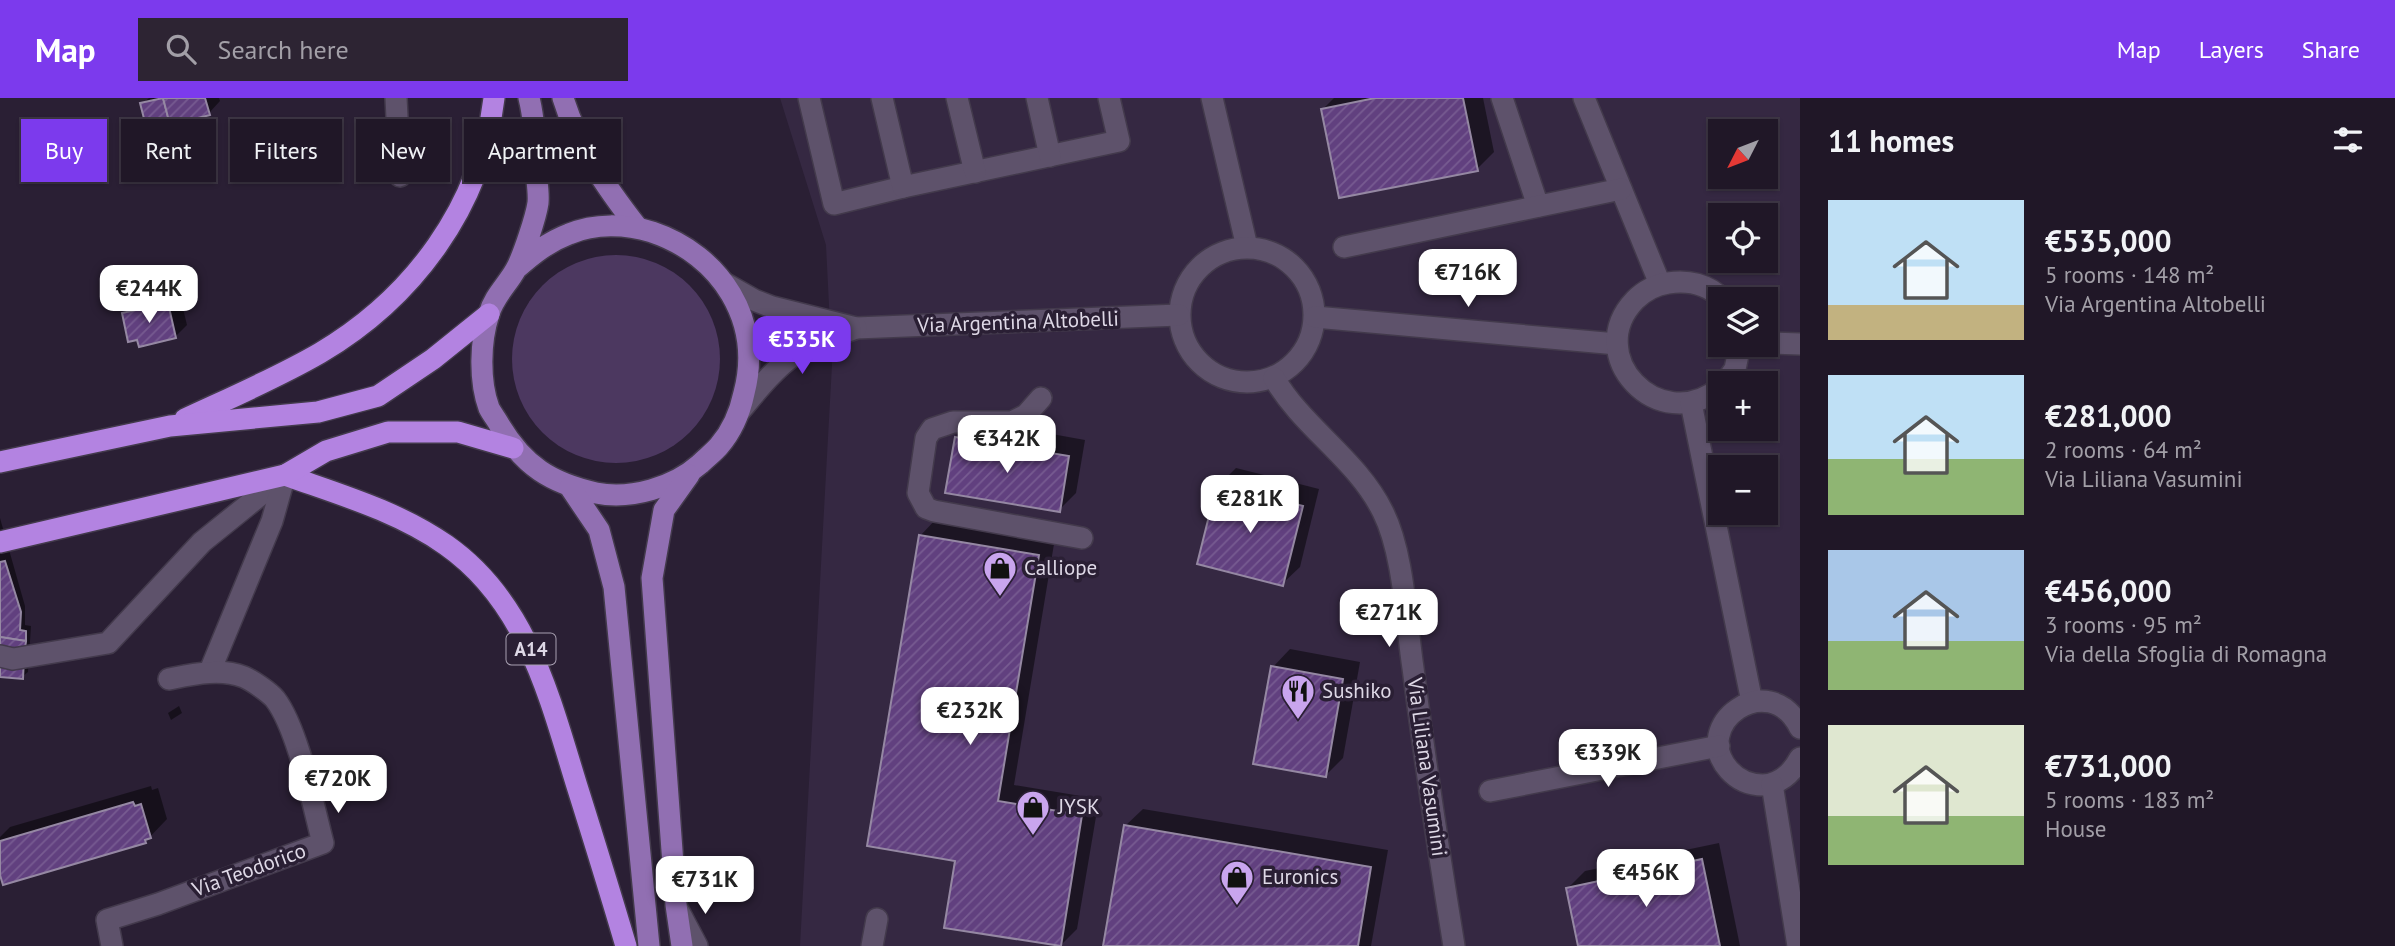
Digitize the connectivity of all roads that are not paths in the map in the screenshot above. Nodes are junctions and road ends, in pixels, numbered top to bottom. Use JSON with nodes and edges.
{"nodes":[{"id":1,"x":396,"y":98,"type":"edge"},
{"id":2,"x":494,"y":98,"type":"edge"},
{"id":3,"x":529,"y":98,"type":"edge"},
{"id":4,"x":563,"y":98,"type":"edge"},
{"id":5,"x":809,"y":98,"type":"edge"},
{"id":6,"x":882,"y":98,"type":"edge"},
{"id":7,"x":957,"y":98,"type":"edge"},
{"id":8,"x":1037,"y":98,"type":"edge"},
{"id":9,"x":1109,"y":98,"type":"edge"},
{"id":10,"x":1212,"y":98,"type":"edge"},
{"id":11,"x":1502,"y":98,"type":"edge"},
{"id":12,"x":1584,"y":98,"type":"edge"},
{"id":13,"x":397,"y":119,"type":"edge"},
{"id":14,"x":1050,"y":156,"type":"junction"},
{"id":15,"x":975,"y":172,"type":"junction"},
{"id":16,"x":903,"y":187,"type":"junction"},
{"id":17,"x":1621,"y":189,"type":"junction"},
{"id":18,"x":1538,"y":206,"type":"junction"},
{"id":19,"x":637,"y":227,"type":"junction"},
{"id":20,"x":1247,"y":247,"type":"junction"},
{"id":21,"x":1344,"y":247,"type":"dead end"},
{"id":22,"x":516,"y":268,"type":"junction"},
{"id":23,"x":724,"y":283,"type":"junction"},
{"id":24,"x":1660,"y":284,"type":"junction"},
{"id":25,"x":1708,"y":290,"type":"edge"},
{"id":26,"x":489,"y":314,"type":"junction"},
{"id":27,"x":1179,"y":315,"type":"junction"},
{"id":28,"x":1315,"y":317,"type":"junction"},
{"id":29,"x":856,"y":328,"type":"junction"},
{"id":30,"x":1778,"y":343,"type":"edge"},
{"id":31,"x":1618,"y":344,"type":"junction"},
{"id":32,"x":1800,"y":344,"type":"edge"},
{"id":33,"x":1274,"y":378,"type":"junction"},
{"id":34,"x":1708,"y":397,"type":"edge"},
{"id":35,"x":1041,"y":398,"type":"dead end"},
{"id":36,"x":1691,"y":403,"type":"junction"},
{"id":37,"x":740,"y":412,"type":"junction"},
{"id":38,"x":170,"y":426,"type":"junction"},
{"id":39,"x":513,"y":448,"type":"junction"},
{"id":40,"x":0,"y":462,"type":"edge"},
{"id":41,"x":691,"y":471,"type":"junction"},
{"id":42,"x":285,"y":475,"type":"junction"},
{"id":43,"x":570,"y":487,"type":"junction"},
{"id":44,"x":1082,"y":538,"type":"dead end"},
{"id":45,"x":0,"y":542,"type":"edge"},
{"id":46,"x":0,"y":656,"type":"edge"},
{"id":47,"x":210,"y":671,"type":"junction"},
{"id":48,"x":169,"y":679,"type":"dead end"},
{"id":49,"x":1752,"y":702,"type":"junction"},
{"id":50,"x":1800,"y":728,"type":"edge"},
{"id":51,"x":1719,"y":746,"type":"junction"},
{"id":52,"x":1800,"y":758,"type":"edge"},
{"id":53,"x":1772,"y":784,"type":"junction"},
{"id":54,"x":1490,"y":791,"type":"dead end"},
{"id":55,"x":676,"y":905,"type":"junction"},
{"id":56,"x":877,"y":919,"type":"dead end"},
{"id":57,"x":112,"y":946,"type":"edge"},
{"id":58,"x":626,"y":946,"type":"edge"},
{"id":59,"x":649,"y":946,"type":"edge"},
{"id":60,"x":682,"y":946,"type":"edge"},
{"id":61,"x":697,"y":946,"type":"edge"},
{"id":62,"x":872,"y":946,"type":"edge"},
{"id":63,"x":1454,"y":946,"type":"edge"},
{"id":64,"x":1798,"y":946,"type":"edge"}],
"edges":[{"from":1,"to":13,"type":"street"},
{"from":2,"to":38,"type":"highway"},
{"from":3,"to":22,"type":"main road"},
{"from":4,"to":19,"type":"main road"},
{"from":5,"to":16,"type":"street"},
{"from":6,"to":16,"type":"street"},
{"from":7,"to":15,"type":"street"},
{"from":8,"to":14,"type":"street"},
{"from":9,"to":14,"type":"street"},
{"from":10,"to":20,"type":"street"},
{"from":11,"to":18,"type":"street"},
{"from":12,"to":17,"type":"street"},
{"from":14,"to":15,"type":"street"},
{"from":15,"to":16,"type":"street"},
{"from":17,"to":18,"type":"street"},
{"from":17,"to":24,"type":"street"},
{"from":18,"to":21,"type":"street"},
{"from":19,"to":22,"type":"main road"},
{"from":19,"to":23,"type":"main road"},
{"from":20,"to":27,"type":"street"},
{"from":20,"to":28,"type":"street"},
{"from":22,"to":26,"type":"main road"},
{"from":23,"to":29,"type":"street","name":"Via Argentina Altobelli"},
{"from":23,"to":37,"type":"main road"},
{"from":24,"to":25,"type":"street"},
{"from":24,"to":31,"type":"street"},
{"from":26,"to":38,"type":"highway"},
{"from":26,"to":39,"type":"main road"},
{"from":27,"to":29,"type":"street","name":"Via Argentina Altobelli"},
{"from":27,"to":33,"type":"street"},
{"from":28,"to":31,"type":"street"},
{"from":28,"to":33,"type":"street"},
{"from":29,"to":37,"type":"street","name":"Via Argentina Altobelli"},
{"from":30,"to":32,"type":"street"},
{"from":31,"to":36,"type":"street"},
{"from":33,"to":63,"type":"street","name":"Via Liliana Vasumini"},
{"from":34,"to":36,"type":"street"},
{"from":35,"to":44,"type":"street"},
{"from":36,"to":49,"type":"street"},
{"from":37,"to":41,"type":"main road"},
{"from":38,"to":40,"type":"highway"},
{"from":39,"to":42,"type":"highway"},
{"from":39,"to":43,"type":"main road"},
{"from":41,"to":43,"type":"main road"},
{"from":41,"to":55,"type":"main road"},
{"from":42,"to":45,"type":"highway"},
{"from":42,"to":46,"type":"street"},
{"from":42,"to":47,"type":"street"},
{"from":42,"to":58,"type":"highway","number":"A14"},
{"from":43,"to":59,"type":"main road"},
{"from":47,"to":48,"type":"street","name":"Via Teodorico"},
{"from":47,"to":57,"type":"street","name":"Via Teodorico"},
{"from":49,"to":50,"type":"street"},
{"from":49,"to":51,"type":"street"},
{"from":51,"to":53,"type":"street"},
{"from":51,"to":54,"type":"street"},
{"from":52,"to":53,"type":"street"},
{"from":53,"to":64,"type":"street"},
{"from":55,"to":60,"type":"main road"},
{"from":55,"to":61,"type":"street"},
{"from":56,"to":62,"type":"street"}]}
